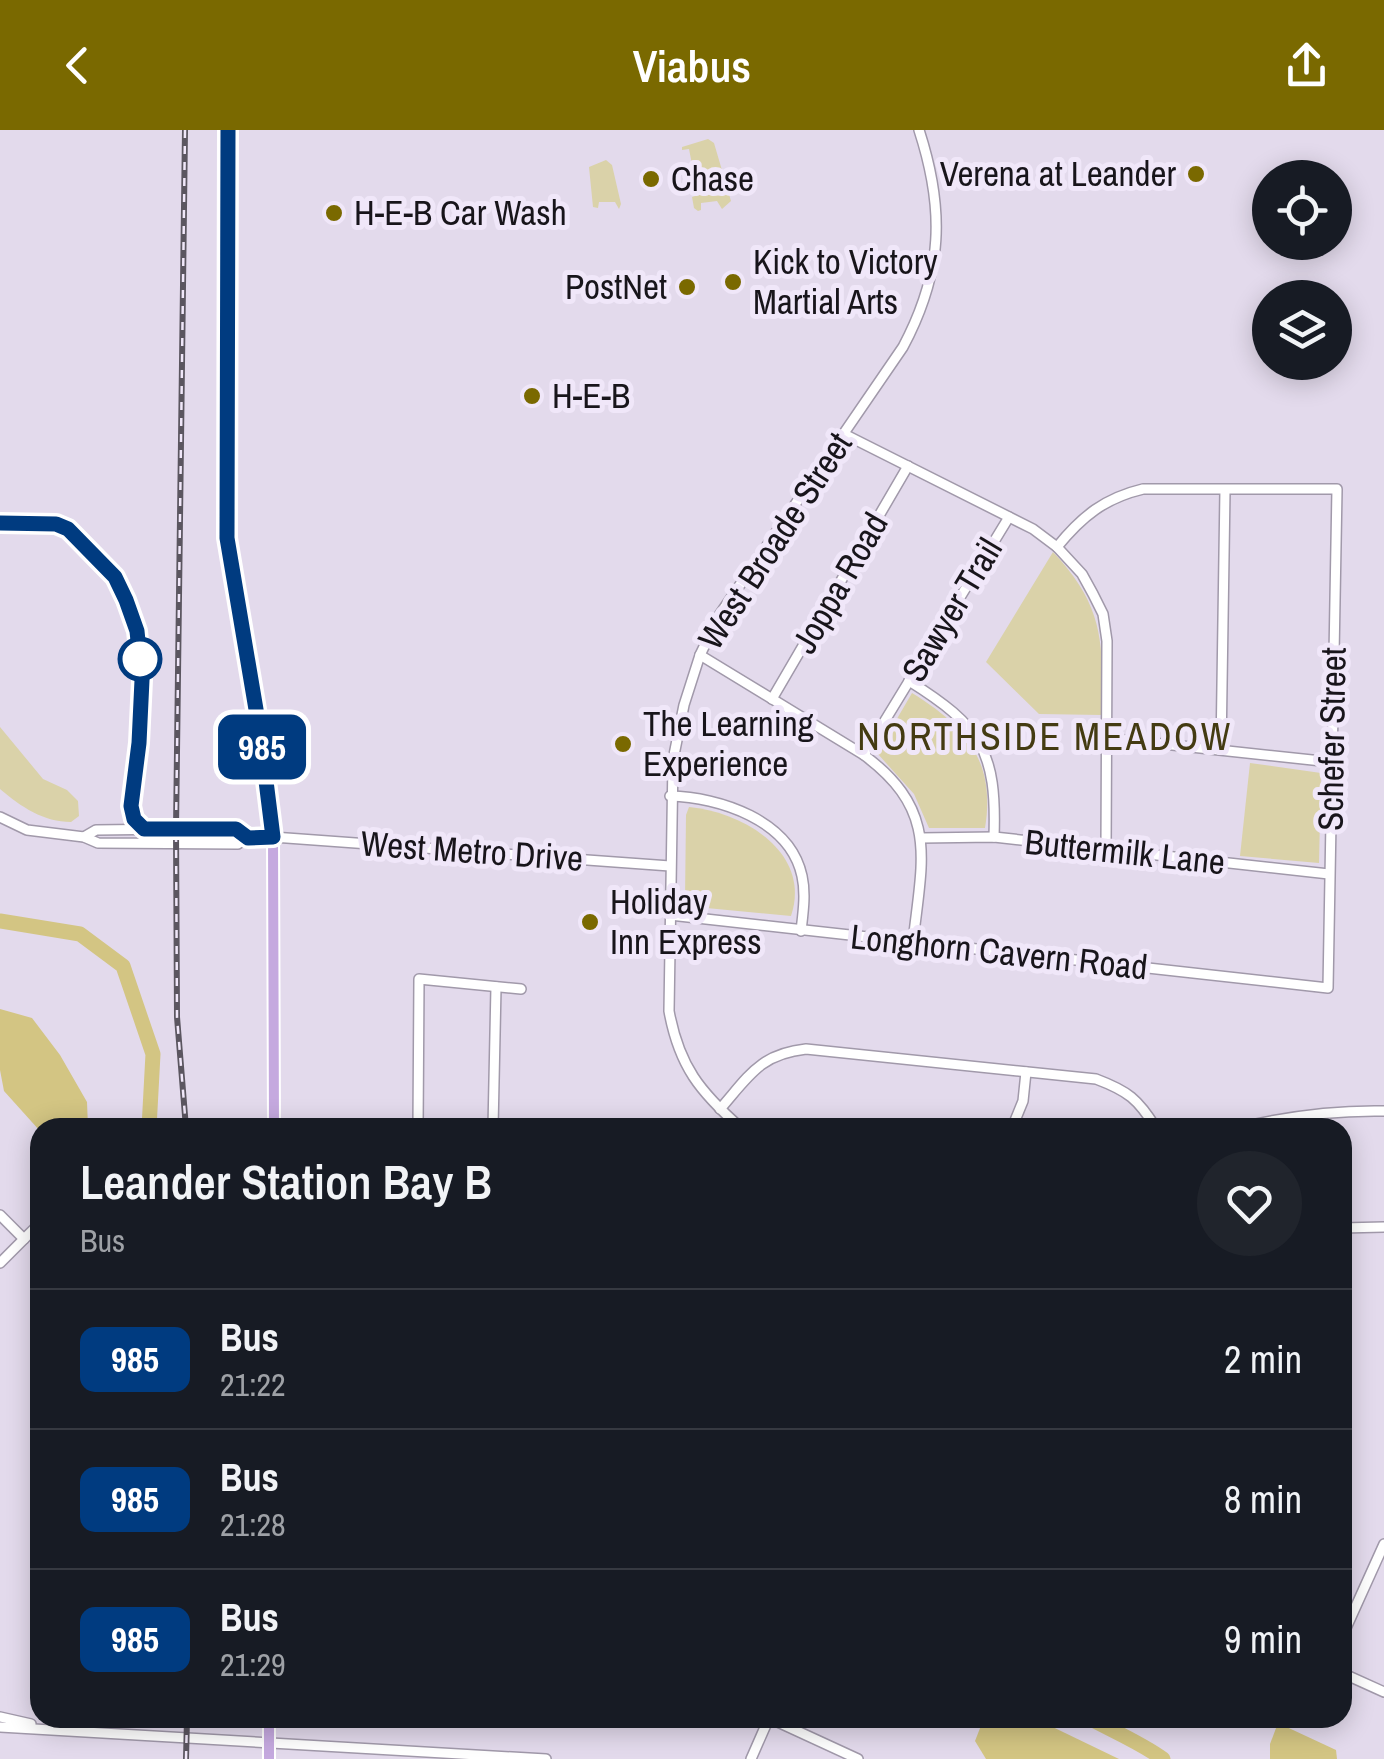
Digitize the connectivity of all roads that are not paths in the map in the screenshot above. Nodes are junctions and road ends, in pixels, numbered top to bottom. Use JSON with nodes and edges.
{"nodes":[{"id":1,"x":228,"y":130,"type":"edge"},
{"id":2,"x":919,"y":130,"type":"edge"},
{"id":3,"x":844,"y":434,"type":"junction"},
{"id":4,"x":908,"y":466,"type":"junction"},
{"id":5,"x":1225,"y":490,"type":"junction"},
{"id":6,"x":1009,"y":517,"type":"junction"},
{"id":7,"x":1057,"y":546,"type":"junction"},
{"id":8,"x":700,"y":656,"type":"junction"},
{"id":9,"x":909,"y":681,"type":"junction"},
{"id":10,"x":772,"y":700,"type":"junction"},
{"id":11,"x":1107,"y":738,"type":"junction"},
{"id":12,"x":1220,"y":750,"type":"junction"},
{"id":13,"x":864,"y":755,"type":"junction"},
{"id":14,"x":1331,"y":762,"type":"junction"},
{"id":15,"x":670,"y":796,"type":"junction"},
{"id":16,"x":0,"y":817,"type":"edge"},
{"id":17,"x":273,"y":837,"type":"junction"},
{"id":18,"x":994,"y":837,"type":"junction"},
{"id":19,"x":921,"y":838,"type":"junction"},
{"id":20,"x":1106,"y":849,"type":"junction"},
{"id":21,"x":670,"y":866,"type":"junction"},
{"id":22,"x":1329,"y":874,"type":"junction"},
{"id":23,"x":670,"y":916,"type":"junction"},
{"id":24,"x":801,"y":931,"type":"junction"},
{"id":25,"x":913,"y":942,"type":"junction"},
{"id":26,"x":496,"y":987,"type":"junction"},
{"id":27,"x":1328,"y":988,"type":"joint"},
{"id":28,"x":521,"y":990,"type":"dead end"},
{"id":29,"x":1026,"y":1072,"type":"junction"},
{"id":30,"x":720,"y":1109,"type":"junction"},
{"id":31,"x":1384,"y":1111,"type":"edge"},
{"id":32,"x":274,"y":1118,"type":"edge"},
{"id":33,"x":418,"y":1118,"type":"edge"},
{"id":34,"x":493,"y":1118,"type":"edge"},
{"id":35,"x":730,"y":1118,"type":"edge"},
{"id":36,"x":1016,"y":1118,"type":"edge"},
{"id":37,"x":1150,"y":1118,"type":"edge"},
{"id":38,"x":1284,"y":1118,"type":"edge"},
{"id":39,"x":0,"y":1215,"type":"edge"},
{"id":40,"x":1384,"y":1227,"type":"edge"},
{"id":41,"x":1352,"y":1228,"type":"edge"},
{"id":42,"x":30,"y":1234,"type":"edge"},
{"id":43,"x":24,"y":1240,"type":"junction"},
{"id":44,"x":0,"y":1263,"type":"edge"},
{"id":45,"x":1384,"y":1544,"type":"edge"},
{"id":46,"x":1352,"y":1615,"type":"edge"},
{"id":47,"x":1352,"y":1678,"type":"edge"},
{"id":48,"x":1384,"y":1692,"type":"edge"},
{"id":49,"x":0,"y":1718,"type":"edge"},
{"id":50,"x":30,"y":1724,"type":"edge"},
{"id":51,"x":0,"y":1727,"type":"edge"},
{"id":52,"x":53,"y":1728,"type":"edge"},
{"id":53,"x":269,"y":1728,"type":"edge"},
{"id":54,"x":765,"y":1728,"type":"edge"},
{"id":55,"x":791,"y":1728,"type":"edge"},
{"id":56,"x":58,"y":1729,"type":"junction"},
{"id":57,"x":268,"y":1741,"type":"junction"},
{"id":58,"x":269,"y":1759,"type":"edge"},
{"id":59,"x":546,"y":1759,"type":"edge"},
{"id":60,"x":751,"y":1759,"type":"edge"},
{"id":61,"x":858,"y":1759,"type":"edge"}],
"edges":[{"from":1,"to":17,"type":"main road"},
{"from":2,"to":3,"type":"street","name":"West Broade Street"},
{"from":3,"to":4,"type":"street"},
{"from":3,"to":8,"type":"street","name":"West Broade Street"},
{"from":4,"to":6,"type":"street"},
{"from":4,"to":10,"type":"street","name":"Joppa Road"},
{"from":5,"to":7,"type":"street"},
{"from":5,"to":12,"type":"street"},
{"from":5,"to":14,"type":"street","name":"Schefer Street"},
{"from":6,"to":7,"type":"street"},
{"from":6,"to":9,"type":"street","name":"Sawyer Trail"},
{"from":7,"to":11,"type":"street"},
{"from":8,"to":10,"type":"street"},
{"from":8,"to":15,"type":"street","name":"West Broade Street"},
{"from":9,"to":13,"type":"street","name":"Sawyer Trail"},
{"from":9,"to":18,"type":"street"},
{"from":10,"to":13,"type":"street"},
{"from":11,"to":12,"type":"street"},
{"from":11,"to":20,"type":"street"},
{"from":12,"to":14,"type":"street"},
{"from":13,"to":19,"type":"street"},
{"from":14,"to":22,"type":"street","name":"Schefer Street"},
{"from":15,"to":21,"type":"street","name":"West Broade Street"},
{"from":15,"to":24,"type":"street"},
{"from":16,"to":17,"type":"street","name":"West Metro Drive"},
{"from":17,"to":21,"type":"street","name":"West Metro Drive"},
{"from":17,"to":32,"type":"main road"},
{"from":18,"to":19,"type":"street","name":"Buttermilk Lane"},
{"from":18,"to":20,"type":"street","name":"Buttermilk Lane"},
{"from":19,"to":25,"type":"street"},
{"from":20,"to":22,"type":"street","name":"Buttermilk Lane"},
{"from":21,"to":23,"type":"street","name":"West Broade Street"},
{"from":22,"to":27,"type":"street","name":"Schefer Street"},
{"from":23,"to":24,"type":"street","name":"Longhorn Cavern Road"},
{"from":23,"to":30,"type":"street","name":"West Broade Street"},
{"from":24,"to":25,"type":"street","name":"Longhorn Cavern Road"},
{"from":25,"to":27,"type":"street","name":"Longhorn Cavern Road"},
{"from":26,"to":28,"type":"street"},
{"from":26,"to":33,"type":"street"},
{"from":26,"to":34,"type":"street"},
{"from":29,"to":30,"type":"street"},
{"from":29,"to":36,"type":"street"},
{"from":29,"to":37,"type":"street"},
{"from":30,"to":35,"type":"street","name":"West Broade Street"},
{"from":31,"to":38,"type":"street"},
{"from":39,"to":43,"type":"street"},
{"from":40,"to":41,"type":"street"},
{"from":42,"to":43,"type":"street"},
{"from":43,"to":44,"type":"street"},
{"from":45,"to":46,"type":"street"},
{"from":47,"to":48,"type":"street"},
{"from":49,"to":50,"type":"street"},
{"from":51,"to":56,"type":"street"},
{"from":52,"to":56,"type":"street"},
{"from":53,"to":57,"type":"main road"},
{"from":54,"to":60,"type":"street"},
{"from":55,"to":61,"type":"street"},
{"from":56,"to":57,"type":"street"},
{"from":57,"to":58,"type":"main road"},
{"from":57,"to":59,"type":"street"}]}
